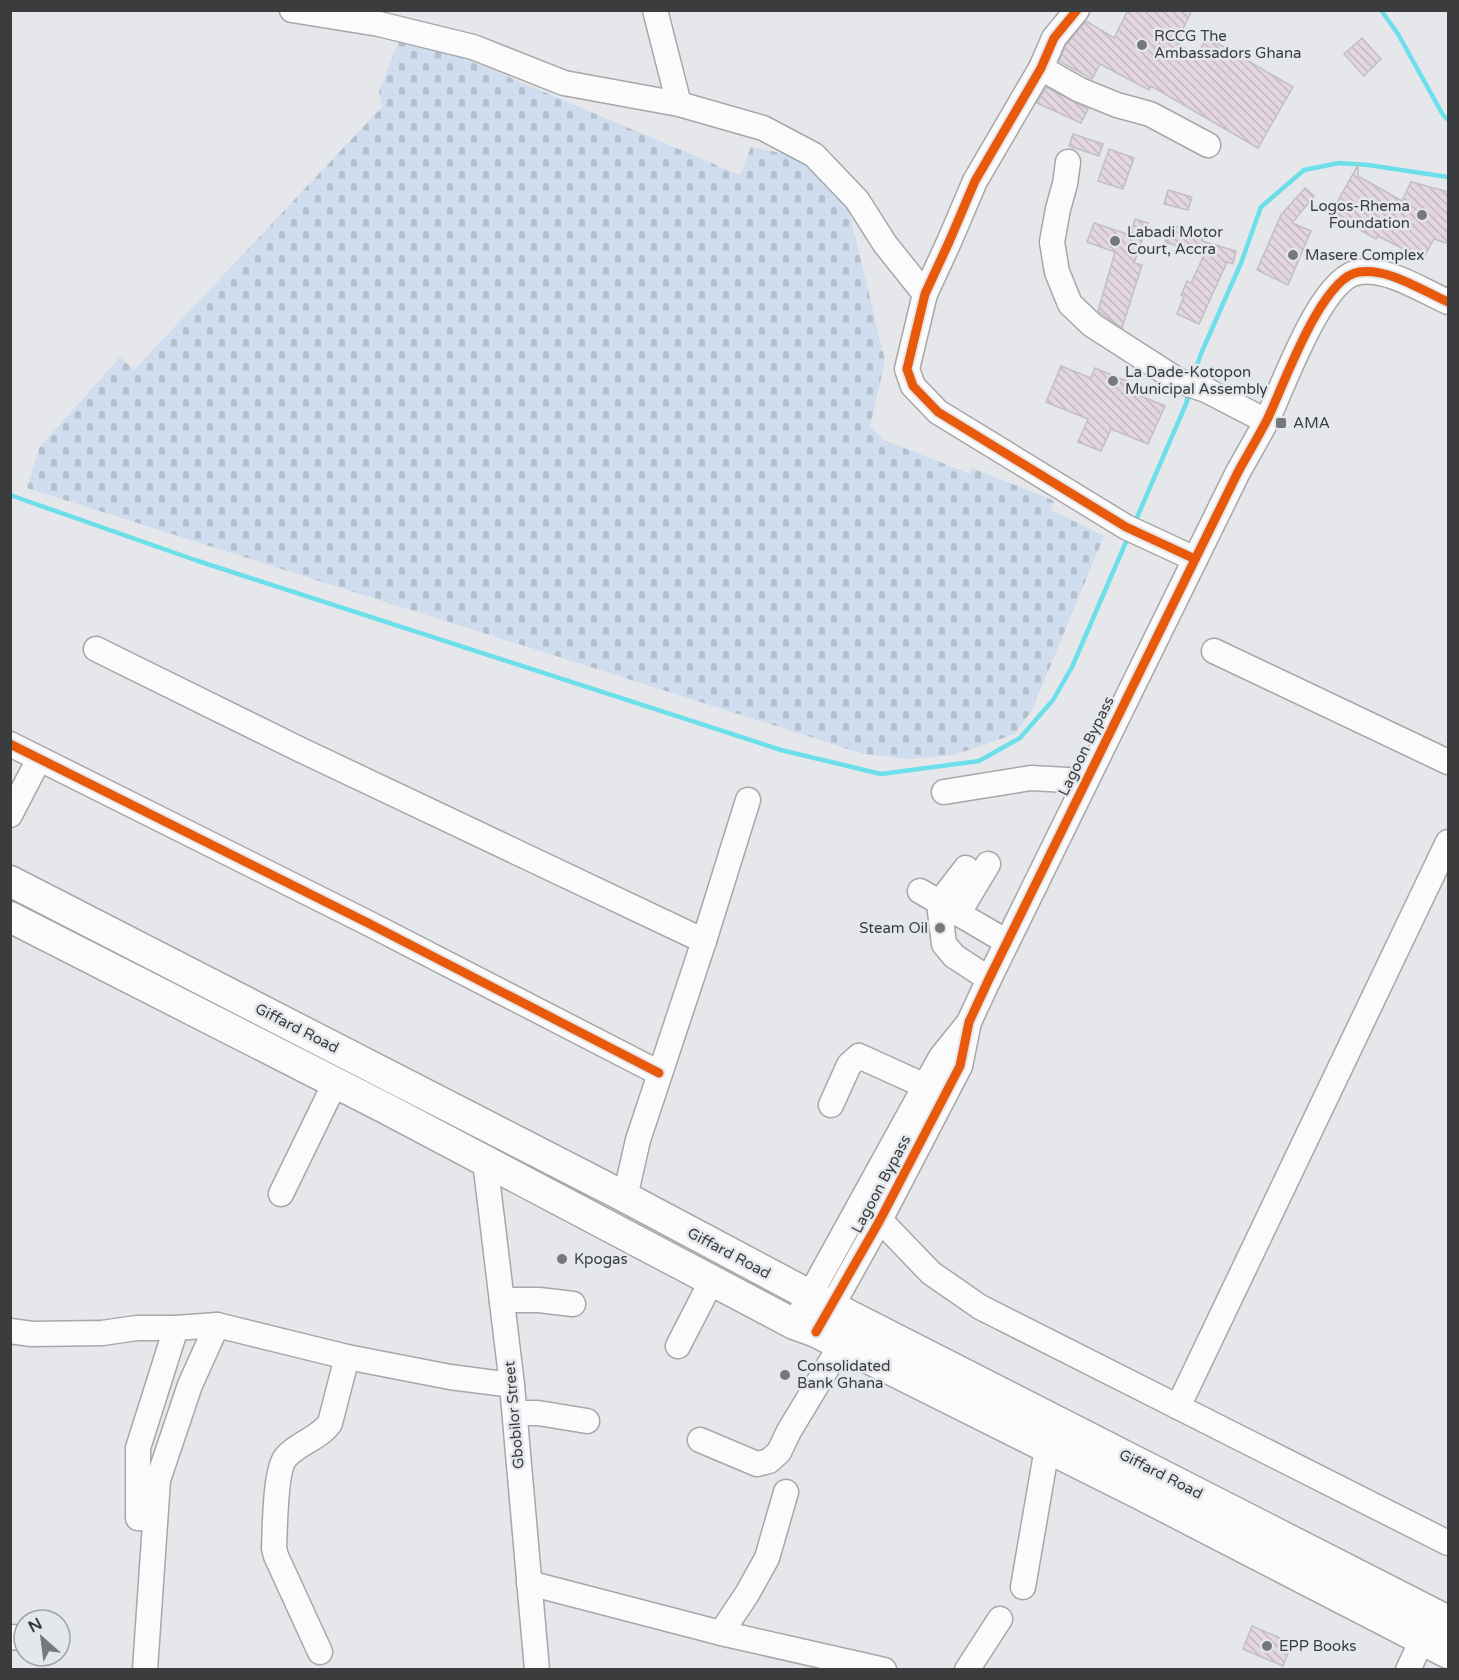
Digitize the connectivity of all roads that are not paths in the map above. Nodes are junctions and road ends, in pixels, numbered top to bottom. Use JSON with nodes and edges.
{"nodes":[{"id":1,"x":292,"y":10,"type":"edge"},
{"id":2,"x":655,"y":10,"type":"edge"},
{"id":3,"x":1077,"y":10,"type":"edge"},
{"id":4,"x":1041,"y":68,"type":"junction"},
{"id":5,"x":679,"y":104,"type":"junction"},
{"id":6,"x":1208,"y":145,"type":"dead end"},
{"id":7,"x":1068,"y":162,"type":"dead end"},
{"id":8,"x":925,"y":294,"type":"junction"},
{"id":9,"x":1449,"y":302,"type":"edge"},
{"id":10,"x":1266,"y":421,"type":"junction"},
{"id":11,"x":1195,"y":559,"type":"junction"},
{"id":12,"x":96,"y":649,"type":"dead end"},
{"id":13,"x":1214,"y":651,"type":"dead end"},
{"id":14,"x":10,"y":744,"type":"edge"},
{"id":15,"x":39,"y":759,"type":"junction"},
{"id":16,"x":1449,"y":762,"type":"edge"},
{"id":17,"x":1086,"y":781,"type":"junction"},
{"id":18,"x":944,"y":792,"type":"dead end"},
{"id":19,"x":748,"y":800,"type":"dead end"},
{"id":20,"x":10,"y":815,"type":"edge"},
{"id":21,"x":1449,"y":842,"type":"edge"},
{"id":22,"x":977,"y":866,"type":"dead end"},
{"id":23,"x":10,"y":881,"type":"edge"},
{"id":24,"x":939,"y":903,"type":"junction"},
{"id":25,"x":10,"y":917,"type":"edge"},
{"id":26,"x":704,"y":941,"type":"junction"},
{"id":27,"x":1007,"y":942,"type":"junction"},
{"id":28,"x":989,"y":979,"type":"junction"},
{"id":29,"x":969,"y":1022,"type":"junction"},
{"id":30,"x":659,"y":1073,"type":"junction"},
{"id":31,"x":335,"y":1083,"type":"junction"},
{"id":32,"x":925,"y":1086,"type":"junction"},
{"id":33,"x":831,"y":1105,"type":"dead end"},
{"id":34,"x":485,"y":1161,"type":"junction"},
{"id":35,"x":281,"y":1194,"type":"dead end"},
{"id":36,"x":626,"y":1197,"type":"junction"},
{"id":37,"x":880,"y":1220,"type":"junction"},
{"id":38,"x":712,"y":1280,"type":"junction"},
{"id":39,"x":502,"y":1300,"type":"junction"},
{"id":40,"x":822,"y":1300,"type":"junction"},
{"id":41,"x":573,"y":1304,"type":"dead end"},
{"id":42,"x":217,"y":1325,"type":"junction"},
{"id":43,"x":176,"y":1328,"type":"junction"},
{"id":44,"x":10,"y":1330,"type":"edge"},
{"id":45,"x":817,"y":1334,"type":"junction"},
{"id":46,"x":678,"y":1346,"type":"dead end"},
{"id":47,"x":347,"y":1357,"type":"junction"},
{"id":48,"x":512,"y":1385,"type":"junction"},
{"id":49,"x":1178,"y":1407,"type":"junction"},
{"id":50,"x":515,"y":1413,"type":"junction"},
{"id":51,"x":587,"y":1421,"type":"dead end"},
{"id":52,"x":699,"y":1440,"type":"dead end"},
{"id":53,"x":1047,"y":1448,"type":"junction"},
{"id":54,"x":786,"y":1492,"type":"dead end"},
{"id":55,"x":155,"y":1520,"type":"junction"},
{"id":56,"x":1449,"y":1543,"type":"edge"},
{"id":57,"x":529,"y":1583,"type":"junction"},
{"id":58,"x":1023,"y":1587,"type":"dead end"},
{"id":59,"x":1000,"y":1619,"type":"dead end"},
{"id":60,"x":1449,"y":1621,"type":"edge"},
{"id":61,"x":722,"y":1633,"type":"junction"},
{"id":62,"x":1422,"y":1640,"type":"junction"},
{"id":63,"x":320,"y":1653,"type":"dead end"},
{"id":64,"x":1449,"y":1653,"type":"edge"},
{"id":65,"x":144,"y":1670,"type":"edge"},
{"id":66,"x":537,"y":1670,"type":"edge"},
{"id":67,"x":884,"y":1670,"type":"edge"},
{"id":68,"x":967,"y":1670,"type":"edge"},
{"id":69,"x":1408,"y":1670,"type":"edge"}],
"edges":[{"from":1,"to":5,"type":"street"},
{"from":2,"to":5,"type":"street"},
{"from":3,"to":4,"type":"street"},
{"from":4,"to":6,"type":"street"},
{"from":4,"to":8,"type":"street"},
{"from":5,"to":8,"type":"street"},
{"from":7,"to":10,"type":"street"},
{"from":8,"to":11,"type":"street"},
{"from":9,"to":10,"type":"street","name":"Lagoon Bypass"},
{"from":10,"to":11,"type":"street","name":"Lagoon Bypass"},
{"from":11,"to":17,"type":"street","name":"Lagoon Bypass"},
{"from":12,"to":26,"type":"street"},
{"from":13,"to":16,"type":"street"},
{"from":14,"to":15,"type":"street"},
{"from":15,"to":20,"type":"street"},
{"from":15,"to":30,"type":"street"},
{"from":17,"to":18,"type":"street"},
{"from":17,"to":27,"type":"street","name":"Lagoon Bypass"},
{"from":19,"to":26,"type":"street"},
{"from":21,"to":49,"type":"street"},
{"from":22,"to":24,"type":"street"},
{"from":23,"to":36,"type":"main road","name":"Giffard Road"},
{"from":24,"to":27,"type":"street"},
{"from":24,"to":28,"type":"street"},
{"from":25,"to":31,"type":"main road","name":"Giffard Road"},
{"from":26,"to":30,"type":"street"},
{"from":27,"to":28,"type":"street","name":"Lagoon Bypass"},
{"from":28,"to":29,"type":"street","name":"Lagoon Bypass"},
{"from":29,"to":32,"type":"street","name":"Lagoon Bypass"},
{"from":29,"to":37,"type":"street","name":"Lagoon Bypass"},
{"from":30,"to":36,"type":"street"},
{"from":31,"to":34,"type":"main road","name":"Giffard Road"},
{"from":31,"to":35,"type":"street"},
{"from":32,"to":33,"type":"street"},
{"from":32,"to":40,"type":"street","name":"Lagoon Bypass"},
{"from":34,"to":38,"type":"main road","name":"Giffard Road"},
{"from":34,"to":39,"type":"street","name":"Gbobilor Street"},
{"from":36,"to":40,"type":"main road","name":"Giffard Road"},
{"from":37,"to":40,"type":"street","name":"Lagoon Bypass"},
{"from":37,"to":49,"type":"street"},
{"from":38,"to":45,"type":"main road","name":"Giffard Road"},
{"from":38,"to":46,"type":"street"},
{"from":39,"to":41,"type":"street"},
{"from":39,"to":48,"type":"street","name":"Gbobilor Street"},
{"from":40,"to":45,"type":"street","name":"Lagoon Bypass"},
{"from":40,"to":60,"type":"main road","name":"Giffard Road"},
{"from":42,"to":43,"type":"street"},
{"from":42,"to":47,"type":"street"},
{"from":42,"to":55,"type":"street"},
{"from":43,"to":44,"type":"street"},
{"from":43,"to":55,"type":"street"},
{"from":45,"to":52,"type":"street","name":"Lagoon Bypass"},
{"from":45,"to":53,"type":"main road","name":"Giffard Road"},
{"from":47,"to":48,"type":"street"},
{"from":47,"to":63,"type":"street"},
{"from":48,"to":50,"type":"street","name":"Gbobilor Street"},
{"from":49,"to":56,"type":"street"},
{"from":50,"to":51,"type":"street"},
{"from":50,"to":57,"type":"street","name":"Gbobilor Street"},
{"from":53,"to":58,"type":"street"},
{"from":53,"to":62,"type":"main road","name":"Giffard Road"},
{"from":54,"to":61,"type":"street"},
{"from":55,"to":65,"type":"street"},
{"from":57,"to":61,"type":"street"},
{"from":57,"to":66,"type":"street","name":"Gbobilor Street"},
{"from":59,"to":68,"type":"street"},
{"from":61,"to":67,"type":"street"},
{"from":62,"to":64,"type":"main road","name":"Giffard Road"},
{"from":62,"to":69,"type":"street"}]}
